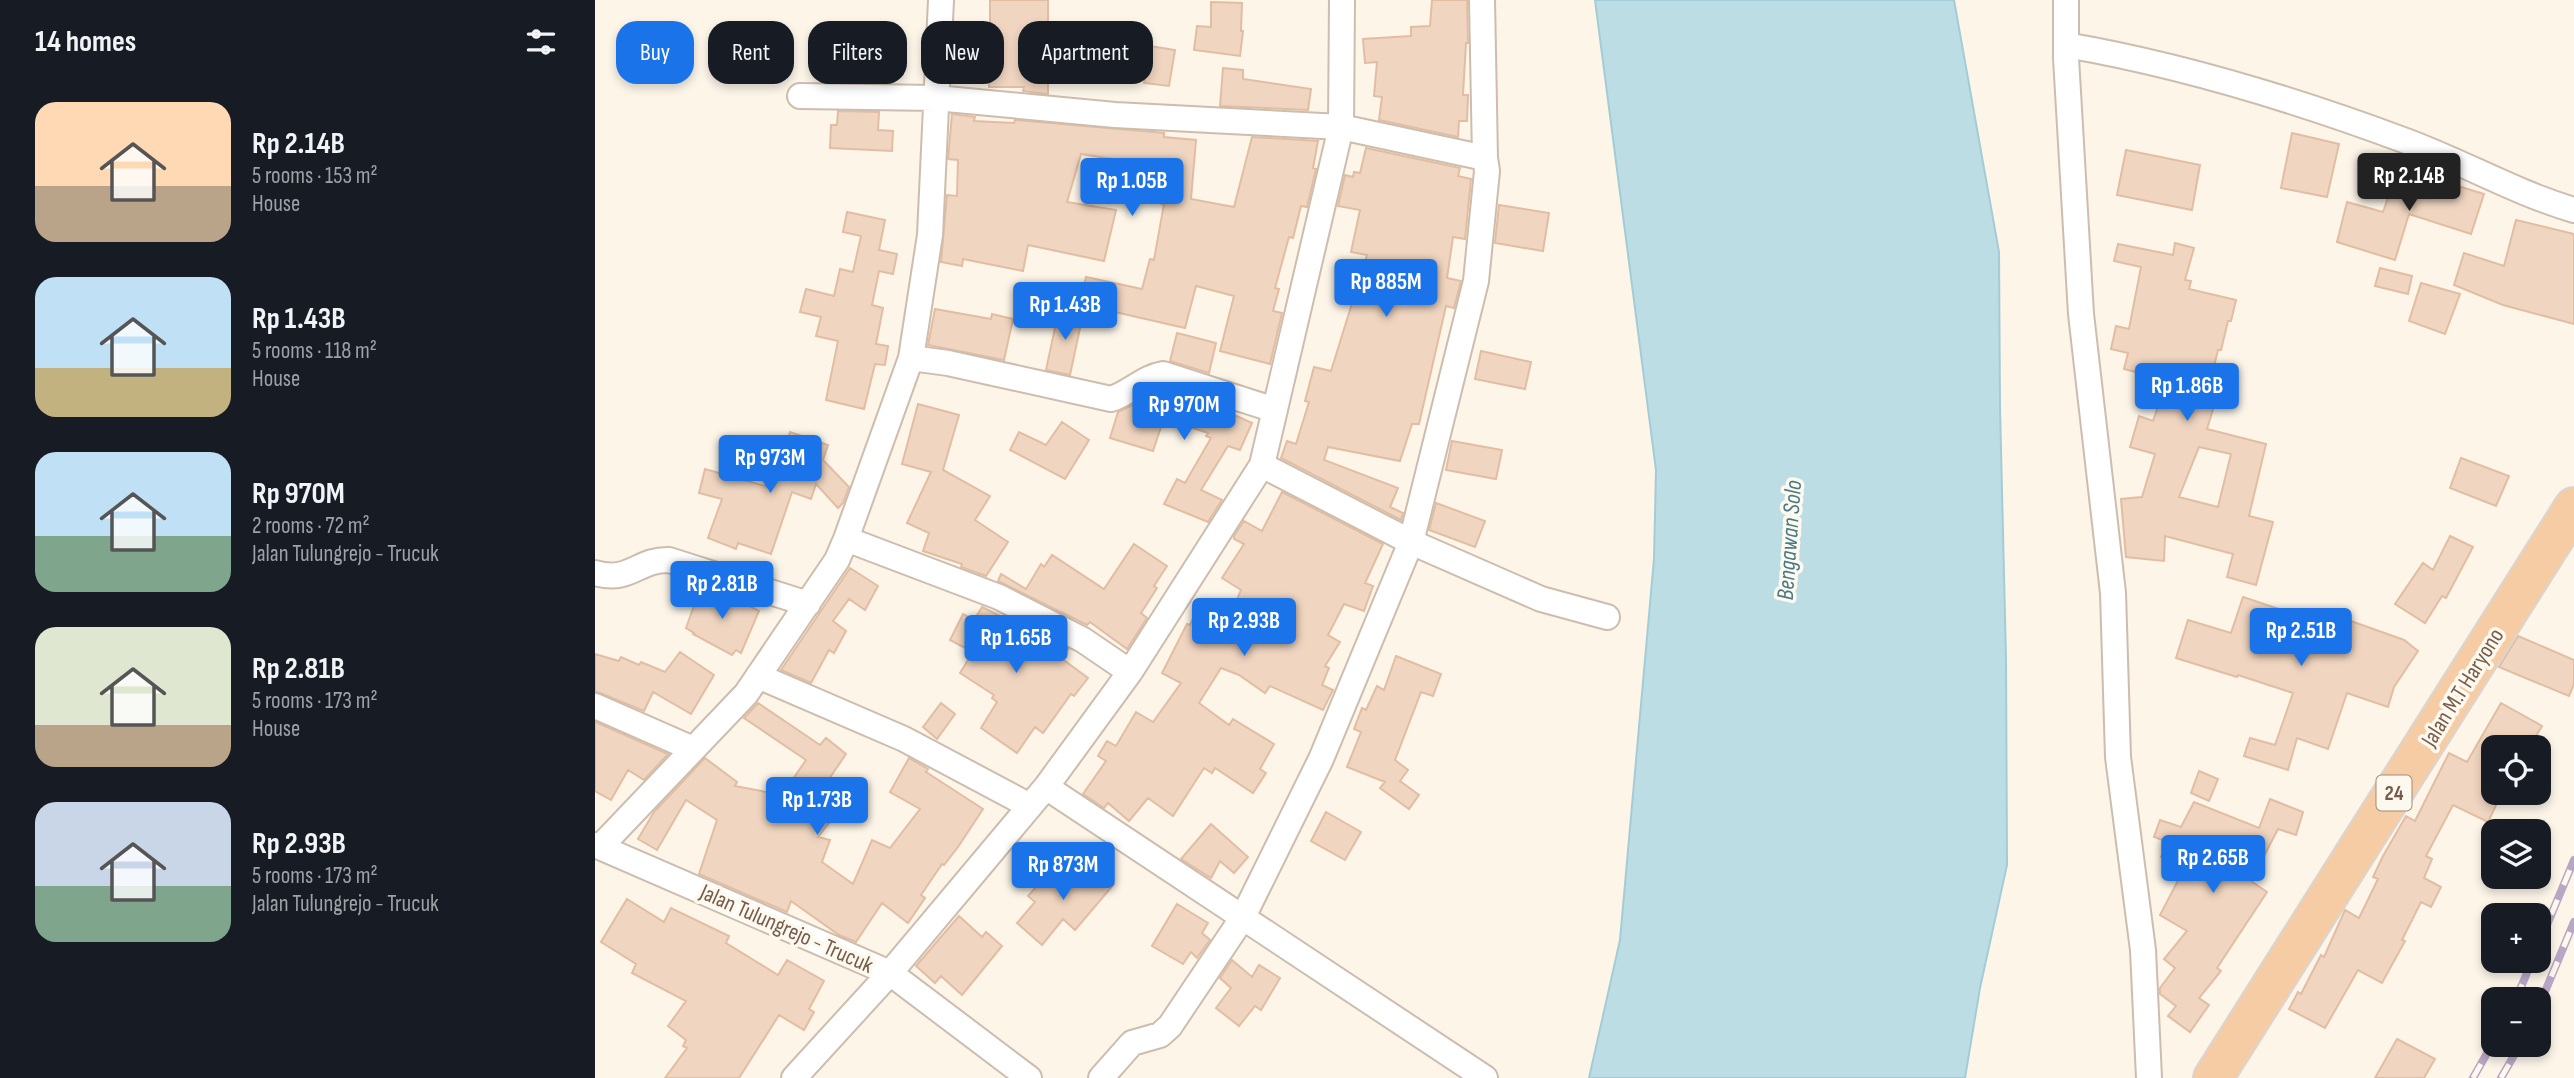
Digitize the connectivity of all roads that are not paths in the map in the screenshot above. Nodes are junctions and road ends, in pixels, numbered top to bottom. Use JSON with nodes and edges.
{"nodes":[{"id":1,"x":941,"y":0,"type":"edge"},
{"id":2,"x":1342,"y":0,"type":"edge"},
{"id":3,"x":1482,"y":0,"type":"edge"},
{"id":4,"x":2066,"y":0,"type":"edge"},
{"id":5,"x":2066,"y":45,"type":"junction"},
{"id":6,"x":800,"y":96,"type":"dead end"},
{"id":7,"x":936,"y":98,"type":"junction"},
{"id":8,"x":1341,"y":127,"type":"junction"},
{"id":9,"x":1485,"y":158,"type":"junction"},
{"id":10,"x":2574,"y":210,"type":"edge"},
{"id":11,"x":911,"y":358,"type":"junction"},
{"id":12,"x":1275,"y":410,"type":"junction"},
{"id":13,"x":1262,"y":464,"type":"junction"},
{"id":14,"x":2574,"y":507,"type":"edge"},
{"id":15,"x":846,"y":539,"type":"junction"},
{"id":16,"x":1411,"y":542,"type":"junction"},
{"id":17,"x":595,"y":573,"type":"edge"},
{"id":18,"x":808,"y":604,"type":"junction"},
{"id":19,"x":1607,"y":617,"type":"dead end"},
{"id":20,"x":1130,"y":672,"type":"junction"},
{"id":21,"x":758,"y":676,"type":"junction"},
{"id":22,"x":595,"y":706,"type":"edge"},
{"id":23,"x":694,"y":749,"type":"junction"},
{"id":24,"x":1046,"y":787,"type":"junction"},
{"id":25,"x":1030,"y":806,"type":"junction"},
{"id":26,"x":598,"y":846,"type":"edge"},
{"id":27,"x":1243,"y":917,"type":"junction"},
{"id":28,"x":890,"y":974,"type":"junction"},
{"id":29,"x":794,"y":1078,"type":"edge"},
{"id":30,"x":1029,"y":1078,"type":"edge"},
{"id":31,"x":1101,"y":1078,"type":"edge"},
{"id":32,"x":1485,"y":1078,"type":"edge"},
{"id":33,"x":2149,"y":1078,"type":"edge"},
{"id":34,"x":2213,"y":1078,"type":"edge"}],
"edges":[{"from":1,"to":7,"type":"street"},
{"from":2,"to":8,"type":"street","name":"Jalan Tulungrejo - Trucuk"},
{"from":3,"to":9,"type":"street"},
{"from":4,"to":5,"type":"street"},
{"from":5,"to":10,"type":"street"},
{"from":5,"to":33,"type":"street"},
{"from":6,"to":7,"type":"street"},
{"from":7,"to":8,"type":"street"},
{"from":7,"to":11,"type":"street"},
{"from":8,"to":9,"type":"street"},
{"from":8,"to":12,"type":"street","name":"Jalan Tulungrejo - Trucuk"},
{"from":9,"to":16,"type":"street"},
{"from":11,"to":12,"type":"street"},
{"from":11,"to":15,"type":"street"},
{"from":12,"to":13,"type":"street","name":"Jalan Tulungrejo - Trucuk"},
{"from":13,"to":16,"type":"street"},
{"from":13,"to":20,"type":"street","name":"Jalan Tulungrejo - Trucuk"},
{"from":14,"to":34,"type":"highway","name":"Jalan M.T Haryono","number":"24"},
{"from":15,"to":18,"type":"street"},
{"from":15,"to":20,"type":"street"},
{"from":16,"to":19,"type":"street"},
{"from":16,"to":27,"type":"street"},
{"from":17,"to":18,"type":"street"},
{"from":18,"to":21,"type":"street"},
{"from":20,"to":24,"type":"street","name":"Jalan Tulungrejo - Trucuk"},
{"from":21,"to":23,"type":"street"},
{"from":21,"to":25,"type":"street"},
{"from":22,"to":23,"type":"street"},
{"from":23,"to":26,"type":"street"},
{"from":24,"to":25,"type":"street","name":"Jalan Tulungrejo - Trucuk"},
{"from":24,"to":27,"type":"street"},
{"from":25,"to":28,"type":"street","name":"Jalan Tulungrejo - Trucuk"},
{"from":26,"to":28,"type":"street","name":"Jalan Tulungrejo - Trucuk"},
{"from":27,"to":31,"type":"street"},
{"from":27,"to":32,"type":"street"},
{"from":28,"to":29,"type":"street"},
{"from":28,"to":30,"type":"street"}]}
